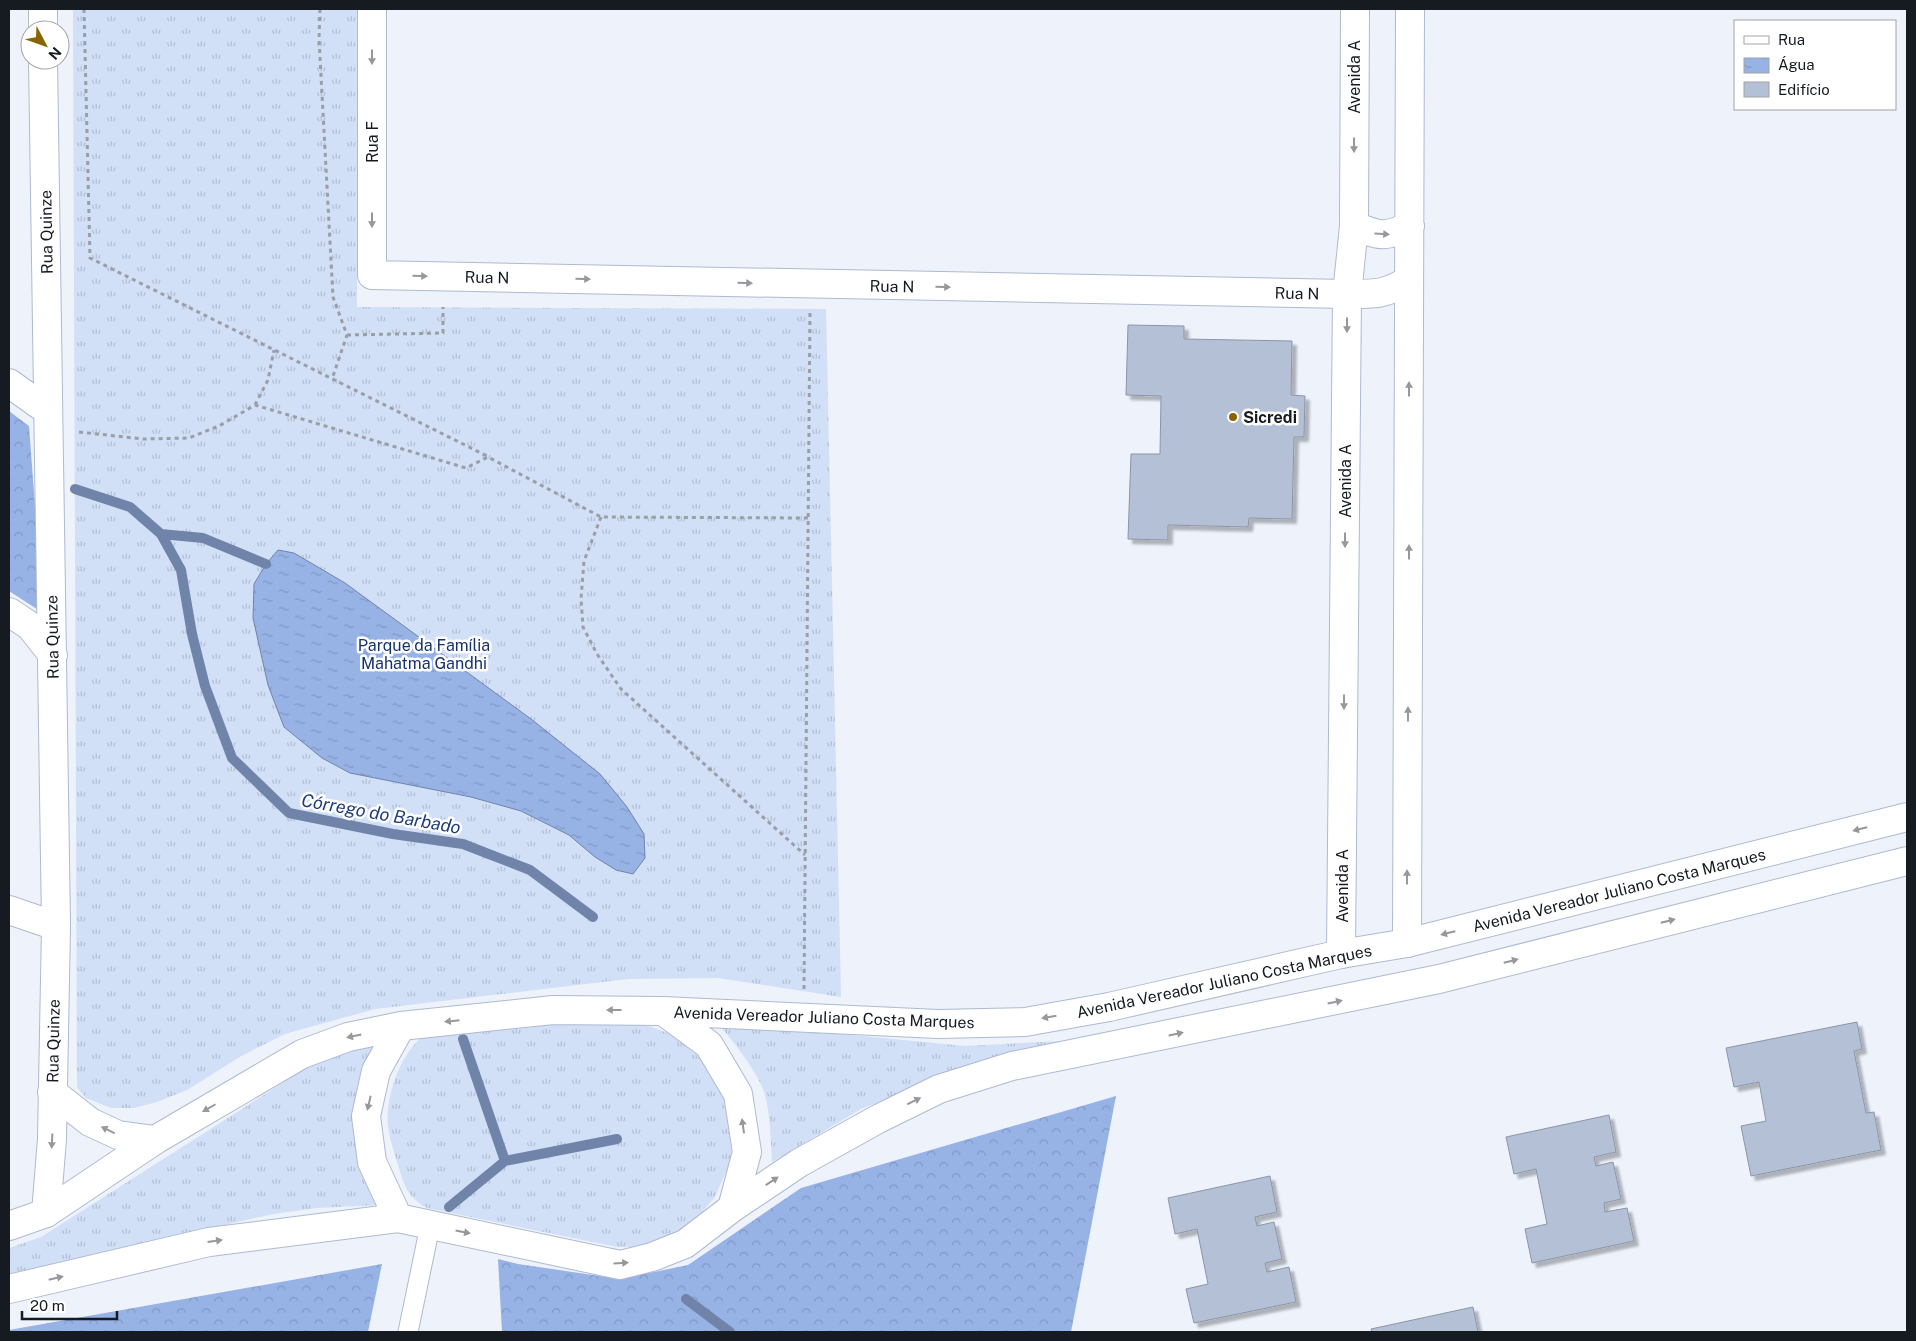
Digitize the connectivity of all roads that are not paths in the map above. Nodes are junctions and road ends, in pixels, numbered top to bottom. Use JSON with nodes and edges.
{"nodes":[{"id":1,"x":372,"y":9,"type":"edge"},
{"id":2,"x":1355,"y":9,"type":"edge"},
{"id":3,"x":1410,"y":9,"type":"edge"},
{"id":4,"x":44,"y":70,"type":"edge"},
{"id":5,"x":1354,"y":226,"type":"junction"},
{"id":6,"x":1410,"y":226,"type":"junction"},
{"id":7,"x":372,"y":275,"type":"joint"},
{"id":8,"x":1410,"y":280,"type":"junction"},
{"id":9,"x":1347,"y":294,"type":"junction"},
{"id":10,"x":9,"y":383,"type":"edge"},
{"id":11,"x":48,"y":411,"type":"junction"},
{"id":12,"x":9,"y":612,"type":"edge"},
{"id":13,"x":53,"y":655,"type":"junction"},
{"id":14,"x":1907,"y":817,"type":"edge"},
{"id":15,"x":1907,"y":861,"type":"edge"},
{"id":16,"x":9,"y":910,"type":"edge"},
{"id":17,"x":56,"y":926,"type":"junction"},
{"id":18,"x":1407,"y":943,"type":"junction"},
{"id":19,"x":1341,"y":954,"type":"junction"},
{"id":20,"x":663,"y":1011,"type":"junction"},
{"id":21,"x":401,"y":1026,"type":"junction"},
{"id":22,"x":52,"y":1092,"type":"junction"},
{"id":23,"x":155,"y":1140,"type":"junction"},
{"id":24,"x":732,"y":1208,"type":"junction"},
{"id":25,"x":46,"y":1213,"type":"junction"},
{"id":26,"x":398,"y":1218,"type":"junction"},
{"id":27,"x":9,"y":1226,"type":"edge"},
{"id":28,"x":430,"y":1226,"type":"junction"},
{"id":29,"x":9,"y":1289,"type":"edge"},
{"id":30,"x":408,"y":1332,"type":"edge"}],
"edges":[{"from":1,"to":7,"type":"street","name":"Rua F","one_way":true},
{"from":2,"to":5,"type":"street","name":"Avenida A","one_way":true},
{"from":3,"to":6,"type":"street"},
{"from":4,"to":11,"type":"street","name":"Rua Quinze"},
{"from":5,"to":6,"type":"street","one_way":true},
{"from":5,"to":9,"type":"street","name":"Avenida A"},
{"from":6,"to":8,"type":"street"},
{"from":7,"to":9,"type":"street","name":"Rua N","one_way":true},
{"from":8,"to":9,"type":"street","name":"Rua N"},
{"from":18,"to":8,"type":"street","one_way":true},
{"from":9,"to":19,"type":"street","name":"Avenida A","one_way":true},
{"from":10,"to":11,"type":"street"},
{"from":11,"to":13,"type":"street","name":"Rua Quinze"},
{"from":12,"to":13,"type":"street"},
{"from":13,"to":17,"type":"street","name":"Rua Quinze"},
{"from":14,"to":18,"type":"street","name":"Avenida Vereador Juliano Costa Marques","one_way":true},
{"from":24,"to":15,"type":"street","one_way":true},
{"from":16,"to":17,"type":"street"},
{"from":17,"to":22,"type":"street","name":"Rua Quinze"},
{"from":18,"to":19,"type":"street","name":"Avenida Vereador Juliano Costa Marques"},
{"from":19,"to":20,"type":"street","name":"Avenida Vereador Juliano Costa Marques","one_way":true},
{"from":20,"to":21,"type":"street","name":"Avenida Vereador Juliano Costa Marques","one_way":true},
{"from":24,"to":20,"type":"street","one_way":true},
{"from":21,"to":23,"type":"street","name":"Avenida Vereador Juliano Costa Marques","one_way":true},
{"from":21,"to":26,"type":"street","one_way":true},
{"from":23,"to":22,"type":"street","one_way":true},
{"from":22,"to":25,"type":"street","name":"Rua Quinze","one_way":true},
{"from":23,"to":25,"type":"street","name":"Avenida Vereador Juliano Costa Marques"},
{"from":28,"to":24,"type":"street","one_way":true},
{"from":25,"to":27,"type":"street","name":"Avenida Vereador Juliano Costa Marques"},
{"from":26,"to":28,"type":"street"},
{"from":29,"to":26,"type":"street","one_way":true},
{"from":28,"to":30,"type":"lane"}]}
